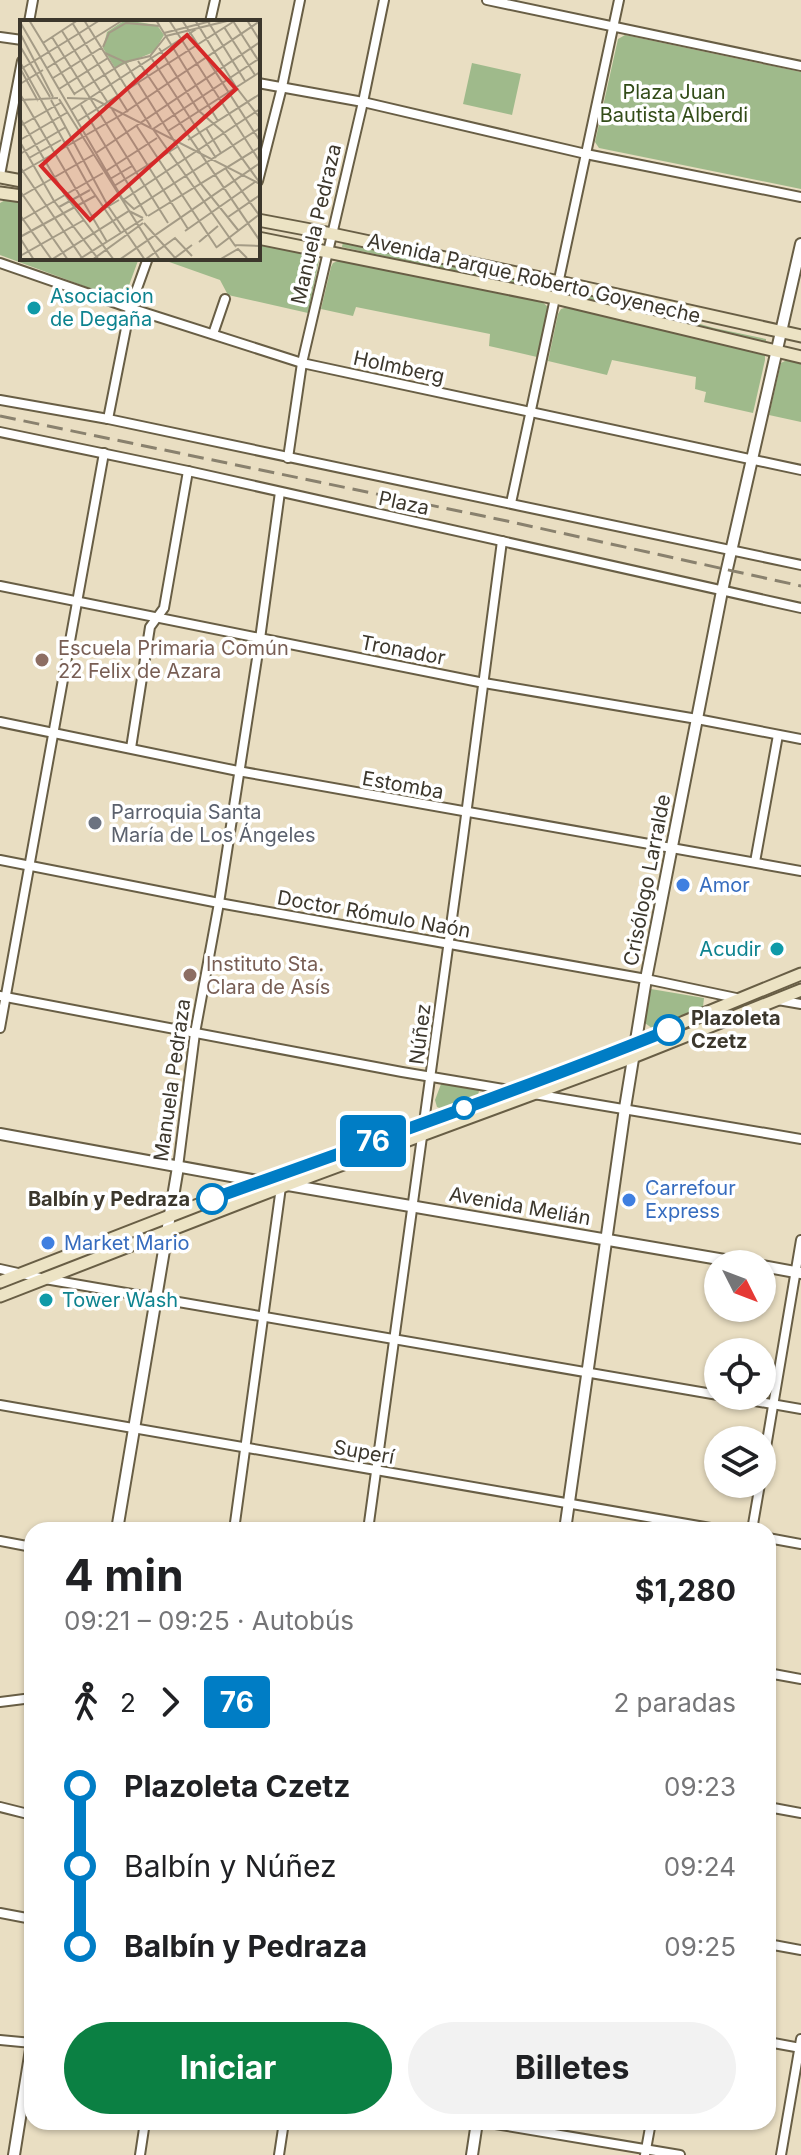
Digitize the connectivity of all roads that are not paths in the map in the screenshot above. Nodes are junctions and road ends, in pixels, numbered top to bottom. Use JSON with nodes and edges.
{"nodes":[{"id":1,"x":33,"y":0,"type":"edge"},
{"id":2,"x":215,"y":0,"type":"edge"},
{"id":3,"x":300,"y":0,"type":"edge"},
{"id":4,"x":384,"y":0,"type":"edge"},
{"id":5,"x":487,"y":0,"type":"edge"},
{"id":6,"x":619,"y":0,"type":"edge"},
{"id":7,"x":29,"y":20,"type":"edge"},
{"id":8,"x":210,"y":20,"type":"edge"},
{"id":9,"x":614,"y":26,"type":"junction"},
{"id":10,"x":0,"y":37,"type":"edge"},
{"id":11,"x":20,"y":40,"type":"edge"},
{"id":12,"x":801,"y":66,"type":"edge"},
{"id":13,"x":20,"y":71,"type":"edge"},
{"id":14,"x":260,"y":83,"type":"edge"},
{"id":15,"x":282,"y":87,"type":"junction"},
{"id":16,"x":363,"y":102,"type":"junction"},
{"id":17,"x":586,"y":154,"type":"junction"},
{"id":18,"x":260,"y":173,"type":"edge"},
{"id":19,"x":0,"y":176,"type":"edge"},
{"id":20,"x":20,"y":181,"type":"edge"},
{"id":21,"x":0,"y":193,"type":"edge"},
{"id":22,"x":20,"y":196,"type":"edge"},
{"id":23,"x":801,"y":197,"type":"edge"},
{"id":24,"x":260,"y":220,"type":"edge"},
{"id":25,"x":332,"y":234,"type":"junction"},
{"id":26,"x":260,"y":238,"type":"edge"},
{"id":27,"x":801,"y":244,"type":"edge"},
{"id":28,"x":328,"y":251,"type":"junction"},
{"id":29,"x":147,"y":260,"type":"edge"},
{"id":30,"x":0,"y":263,"type":"edge"},
{"id":31,"x":559,"y":282,"type":"junction"},
{"id":32,"x":555,"y":298,"type":"junction"},
{"id":33,"x":225,"y":299,"type":"dead end"},
{"id":34,"x":130,"y":308,"type":"junction"},
{"id":35,"x":780,"y":332,"type":"junction"},
{"id":36,"x":213,"y":334,"type":"junction"},
{"id":37,"x":801,"y":336,"type":"edge"},
{"id":38,"x":776,"y":352,"type":"junction"},
{"id":39,"x":801,"y":357,"type":"edge"},
{"id":40,"x":302,"y":363,"type":"junction"},
{"id":41,"x":0,"y":400,"type":"edge"},
{"id":42,"x":530,"y":412,"type":"junction"},
{"id":43,"x":108,"y":419,"type":"junction"},
{"id":44,"x":0,"y":432,"type":"edge"},
{"id":45,"x":104,"y":453,"type":"junction"},
{"id":46,"x":288,"y":458,"type":"junction"},
{"id":47,"x":752,"y":460,"type":"junction"},
{"id":48,"x":801,"y":470,"type":"edge"},
{"id":49,"x":188,"y":471,"type":"junction"},
{"id":50,"x":280,"y":492,"type":"junction"},
{"id":51,"x":511,"y":503,"type":"junction"},
{"id":52,"x":502,"y":541,"type":"junction"},
{"id":53,"x":732,"y":550,"type":"junction"},
{"id":54,"x":801,"y":565,"type":"edge"},
{"id":55,"x":0,"y":586,"type":"edge"},
{"id":56,"x":722,"y":591,"type":"junction"},
{"id":57,"x":76,"y":602,"type":"junction"},
{"id":58,"x":801,"y":608,"type":"edge"},
{"id":59,"x":156,"y":618,"type":"junction"},
{"id":60,"x":260,"y":639,"type":"junction"},
{"id":61,"x":484,"y":683,"type":"junction"},
{"id":62,"x":697,"y":719,"type":"junction"},
{"id":63,"x":0,"y":722,"type":"edge"},
{"id":64,"x":55,"y":733,"type":"junction"},
{"id":65,"x":778,"y":735,"type":"junction"},
{"id":66,"x":801,"y":739,"type":"edge"},
{"id":67,"x":131,"y":748,"type":"junction"},
{"id":68,"x":238,"y":771,"type":"junction"},
{"id":69,"x":467,"y":813,"type":"junction"},
{"id":70,"x":671,"y":850,"type":"junction"},
{"id":71,"x":0,"y":860,"type":"edge"},
{"id":72,"x":755,"y":862,"type":"junction"},
{"id":73,"x":30,"y":866,"type":"junction"},
{"id":74,"x":801,"y":871,"type":"edge"},
{"id":75,"x":219,"y":903,"type":"junction"},
{"id":76,"x":447,"y":943,"type":"junction"},
{"id":77,"x":801,"y":974,"type":"edge"},
{"id":78,"x":646,"y":979,"type":"junction"},
{"id":79,"x":801,"y":990,"type":"edge"},
{"id":80,"x":3,"y":997,"type":"edge"},
{"id":81,"x":741,"y":999,"type":"junction"},
{"id":82,"x":777,"y":1000,"type":"junction"},
{"id":83,"x":801,"y":1004,"type":"edge"},
{"id":84,"x":0,"y":1028,"type":"edge"},
{"id":85,"x":195,"y":1033,"type":"junction"},
{"id":86,"x":635,"y":1045,"type":"junction"},
{"id":87,"x":633,"y":1057,"type":"junction"},
{"id":88,"x":431,"y":1078,"type":"junction"},
{"id":89,"x":510,"y":1090,"type":"junction"},
{"id":90,"x":533,"y":1094,"type":"junction"},
{"id":91,"x":625,"y":1108,"type":"junction"},
{"id":92,"x":423,"y":1129,"type":"junction"},
{"id":93,"x":0,"y":1134,"type":"edge"},
{"id":94,"x":801,"y":1139,"type":"edge"},
{"id":95,"x":178,"y":1167,"type":"junction"},
{"id":96,"x":261,"y":1182,"type":"junction"},
{"id":97,"x":283,"y":1186,"type":"junction"},
{"id":98,"x":412,"y":1206,"type":"junction"},
{"id":99,"x":170,"y":1216,"type":"junction"},
{"id":100,"x":167,"y":1231,"type":"junction"},
{"id":101,"x":607,"y":1239,"type":"junction"},
{"id":102,"x":801,"y":1240,"type":"edge"},
{"id":103,"x":704,"y":1256,"type":"edge"},
{"id":104,"x":0,"y":1269,"type":"edge"},
{"id":105,"x":776,"y":1269,"type":"edge"},
{"id":106,"x":24,"y":1273,"type":"junction"},
{"id":107,"x":798,"y":1273,"type":"edge"},
{"id":108,"x":45,"y":1279,"type":"junction"},
{"id":109,"x":0,"y":1282,"type":"edge"},
{"id":110,"x":0,"y":1296,"type":"edge"},
{"id":111,"x":156,"y":1297,"type":"junction"},
{"id":112,"x":264,"y":1315,"type":"junction"},
{"id":113,"x":393,"y":1339,"type":"junction"},
{"id":114,"x":586,"y":1372,"type":"junction"},
{"id":115,"x":704,"y":1393,"type":"edge"},
{"id":116,"x":776,"y":1393,"type":"edge"},
{"id":117,"x":776,"y":1404,"type":"edge"},
{"id":118,"x":0,"y":1405,"type":"edge"},
{"id":119,"x":801,"y":1409,"type":"edge"},
{"id":120,"x":134,"y":1428,"type":"junction"},
{"id":121,"x":246,"y":1448,"type":"junction"},
{"id":122,"x":376,"y":1470,"type":"junction"},
{"id":123,"x":758,"y":1498,"type":"edge"},
{"id":124,"x":569,"y":1503,"type":"junction"},
{"id":125,"x":118,"y":1522,"type":"edge"},
{"id":126,"x":235,"y":1522,"type":"edge"},
{"id":127,"x":369,"y":1522,"type":"edge"},
{"id":128,"x":566,"y":1522,"type":"edge"},
{"id":129,"x":677,"y":1522,"type":"edge"},
{"id":130,"x":753,"y":1522,"type":"edge"},
{"id":131,"x":776,"y":1539,"type":"edge"},
{"id":132,"x":0,"y":1541,"type":"edge"},
{"id":133,"x":801,"y":1544,"type":"edge"},
{"id":134,"x":24,"y":1546,"type":"edge"},
{"id":135,"x":776,"y":1674,"type":"edge"},
{"id":136,"x":801,"y":1679,"type":"edge"},
{"id":137,"x":24,"y":1699,"type":"edge"},
{"id":138,"x":0,"y":1702,"type":"edge"},
{"id":139,"x":0,"y":1807,"type":"edge"},
{"id":140,"x":776,"y":1808,"type":"edge"},
{"id":141,"x":24,"y":1813,"type":"edge"},
{"id":142,"x":801,"y":1813,"type":"edge"},
{"id":143,"x":0,"y":1913,"type":"edge"},
{"id":144,"x":24,"y":1918,"type":"edge"},
{"id":145,"x":776,"y":1945,"type":"edge"},
{"id":146,"x":801,"y":1950,"type":"edge"},
{"id":147,"x":0,"y":2040,"type":"edge"},
{"id":148,"x":24,"y":2042,"type":"edge"},
{"id":149,"x":776,"y":2043,"type":"edge"},
{"id":150,"x":801,"y":2045,"type":"edge"},
{"id":151,"x":24,"y":2093,"type":"edge"},
{"id":152,"x":144,"y":2130,"type":"edge"},
{"id":153,"x":283,"y":2130,"type":"edge"},
{"id":154,"x":476,"y":2130,"type":"edge"},
{"id":155,"x":526,"y":2130,"type":"edge"},
{"id":156,"x":649,"y":2130,"type":"edge"},
{"id":157,"x":645,"y":2152,"type":"edge"},
{"id":158,"x":14,"y":2155,"type":"edge"},
{"id":159,"x":140,"y":2155,"type":"edge"},
{"id":160,"x":279,"y":2155,"type":"edge"},
{"id":161,"x":472,"y":2155,"type":"edge"},
{"id":162,"x":680,"y":2155,"type":"edge"},
{"id":163,"x":781,"y":2155,"type":"edge"}],
"edges":[{"from":1,"to":7,"type":"street"},
{"from":2,"to":8,"type":"street"},
{"from":3,"to":15,"type":"street"},
{"from":4,"to":16,"type":"street","name":"Manuela Pedraza"},
{"from":5,"to":9,"type":"street"},
{"from":6,"to":9,"type":"street"},
{"from":9,"to":12,"type":"street"},
{"from":9,"to":17,"type":"street"},
{"from":10,"to":11,"type":"street"},
{"from":13,"to":19,"type":"street"},
{"from":14,"to":15,"type":"street"},
{"from":15,"to":16,"type":"street"},
{"from":15,"to":18,"type":"street"},
{"from":16,"to":17,"type":"street"},
{"from":16,"to":25,"type":"street","name":"Manuela Pedraza"},
{"from":17,"to":23,"type":"street"},
{"from":17,"to":31,"type":"street"},
{"from":19,"to":20,"type":"main road"},
{"from":21,"to":22,"type":"main road"},
{"from":24,"to":25,"type":"main road"},
{"from":25,"to":28,"type":"street","name":"Manuela Pedraza"},
{"from":25,"to":31,"type":"main road"},
{"from":26,"to":28,"type":"main road","name":"Avenida Parque Roberto Goyeneche"},
{"from":27,"to":35,"type":"street","name":"Crisólogo Larralde"},
{"from":28,"to":32,"type":"main road","name":"Avenida Parque Roberto Goyeneche"},
{"from":28,"to":40,"type":"street","name":"Manuela Pedraza"},
{"from":29,"to":34,"type":"street"},
{"from":30,"to":34,"type":"street","name":"Holmberg"},
{"from":31,"to":32,"type":"street"},
{"from":31,"to":35,"type":"main road"},
{"from":32,"to":38,"type":"main road","name":"Avenida Parque Roberto Goyeneche"},
{"from":32,"to":42,"type":"street"},
{"from":33,"to":36,"type":"street"},
{"from":34,"to":36,"type":"street","name":"Holmberg"},
{"from":34,"to":43,"type":"street"},
{"from":35,"to":37,"type":"main road"},
{"from":35,"to":38,"type":"street","name":"Crisólogo Larralde"},
{"from":36,"to":40,"type":"street","name":"Holmberg"},
{"from":38,"to":39,"type":"main road","name":"Avenida Parque Roberto Goyeneche"},
{"from":38,"to":47,"type":"street","name":"Crisólogo Larralde"},
{"from":40,"to":42,"type":"street","name":"Holmberg"},
{"from":40,"to":46,"type":"street","name":"Manuela Pedraza"},
{"from":41,"to":43,"type":"street","name":"Plaza"},
{"from":42,"to":47,"type":"street","name":"Holmberg"},
{"from":42,"to":51,"type":"street"},
{"from":43,"to":46,"type":"street","name":"Plaza"},
{"from":44,"to":45,"type":"street","name":"Plaza"},
{"from":45,"to":49,"type":"street","name":"Plaza"},
{"from":45,"to":57,"type":"street"},
{"from":46,"to":51,"type":"street","name":"Plaza"},
{"from":47,"to":48,"type":"street","name":"Holmberg"},
{"from":47,"to":53,"type":"street","name":"Crisólogo Larralde"},
{"from":49,"to":50,"type":"street","name":"Plaza"},
{"from":49,"to":59,"type":"street"},
{"from":50,"to":52,"type":"street","name":"Plaza"},
{"from":50,"to":60,"type":"street","name":"Manuela Pedraza"},
{"from":51,"to":53,"type":"street","name":"Plaza"},
{"from":52,"to":56,"type":"street","name":"Plaza"},
{"from":52,"to":61,"type":"street","name":"Núñez"},
{"from":53,"to":54,"type":"street","name":"Plaza"},
{"from":53,"to":56,"type":"street","name":"Crisólogo Larralde"},
{"from":55,"to":57,"type":"street","name":"Tronador"},
{"from":56,"to":58,"type":"street","name":"Plaza"},
{"from":56,"to":62,"type":"street","name":"Crisólogo Larralde"},
{"from":57,"to":59,"type":"street","name":"Tronador"},
{"from":57,"to":64,"type":"street"},
{"from":59,"to":60,"type":"street","name":"Tronador"},
{"from":59,"to":67,"type":"street"},
{"from":60,"to":61,"type":"street","name":"Tronador"},
{"from":60,"to":68,"type":"street","name":"Manuela Pedraza"},
{"from":61,"to":62,"type":"street","name":"Tronador"},
{"from":61,"to":69,"type":"street","name":"Núñez"},
{"from":62,"to":65,"type":"street","name":"Tronador"},
{"from":62,"to":70,"type":"street","name":"Crisólogo Larralde"},
{"from":63,"to":64,"type":"street","name":"Estomba"},
{"from":64,"to":67,"type":"street","name":"Estomba"},
{"from":64,"to":73,"type":"street"},
{"from":65,"to":66,"type":"street","name":"Tronador"},
{"from":65,"to":72,"type":"street"},
{"from":67,"to":68,"type":"street","name":"Estomba"},
{"from":68,"to":69,"type":"street","name":"Estomba"},
{"from":68,"to":75,"type":"street","name":"Manuela Pedraza"},
{"from":69,"to":70,"type":"street","name":"Estomba"},
{"from":69,"to":76,"type":"street","name":"Núñez"},
{"from":70,"to":72,"type":"street","name":"Estomba"},
{"from":70,"to":78,"type":"street","name":"Crisólogo Larralde"},
{"from":71,"to":73,"type":"street","name":"Doctor Rómulo Naón"},
{"from":72,"to":74,"type":"street","name":"Estomba"},
{"from":73,"to":75,"type":"street","name":"Doctor Rómulo Naón"},
{"from":73,"to":80,"type":"street"},
{"from":75,"to":76,"type":"street","name":"Doctor Rómulo Naón"},
{"from":75,"to":85,"type":"street","name":"Manuela Pedraza"},
{"from":76,"to":78,"type":"street","name":"Doctor Rómulo Naón"},
{"from":76,"to":88,"type":"street","name":"Núñez"},
{"from":77,"to":81,"type":"main road"},
{"from":78,"to":81,"type":"street","name":"Doctor Rómulo Naón"},
{"from":78,"to":86,"type":"street","name":"Crisólogo Larralde"},
{"from":79,"to":82,"type":"main road"},
{"from":80,"to":84,"type":"street"},
{"from":80,"to":85,"type":"street"},
{"from":81,"to":86,"type":"main road"},
{"from":82,"to":83,"type":"street"},
{"from":82,"to":87,"type":"main road"},
{"from":85,"to":88,"type":"street"},
{"from":85,"to":95,"type":"street","name":"Manuela Pedraza"},
{"from":86,"to":87,"type":"street","name":"Crisólogo Larralde"},
{"from":86,"to":89,"type":"main road"},
{"from":87,"to":90,"type":"main road"},
{"from":87,"to":91,"type":"street","name":"Crisólogo Larralde"},
{"from":88,"to":89,"type":"street"},
{"from":88,"to":92,"type":"street","name":"Núñez"},
{"from":89,"to":92,"type":"main road"},
{"from":90,"to":91,"type":"street"},
{"from":90,"to":92,"type":"main road"},
{"from":91,"to":94,"type":"street"},
{"from":91,"to":101,"type":"street","name":"Crisólogo Larralde"},
{"from":92,"to":96,"type":"main road"},
{"from":92,"to":97,"type":"main road"},
{"from":92,"to":98,"type":"street","name":"Núñez"},
{"from":93,"to":95,"type":"street","name":"Avenida Melián"},
{"from":95,"to":96,"type":"street","name":"Avenida Melián"},
{"from":95,"to":99,"type":"street","name":"Manuela Pedraza"},
{"from":96,"to":97,"type":"street","name":"Avenida Melián"},
{"from":96,"to":99,"type":"main road"},
{"from":97,"to":98,"type":"street","name":"Avenida Melián"},
{"from":97,"to":100,"type":"main road"},
{"from":97,"to":112,"type":"street"},
{"from":98,"to":101,"type":"street","name":"Avenida Melián"},
{"from":98,"to":113,"type":"street","name":"Núñez"},
{"from":99,"to":100,"type":"street","name":"Manuela Pedraza"},
{"from":99,"to":106,"type":"main road"},
{"from":100,"to":108,"type":"main road"},
{"from":100,"to":111,"type":"street","name":"Manuela Pedraza"},
{"from":101,"to":103,"type":"street","name":"Avenida Melián"},
{"from":101,"to":114,"type":"street","name":"Crisólogo Larralde"},
{"from":102,"to":107,"type":"street"},
{"from":104,"to":106,"type":"street"},
{"from":105,"to":107,"type":"street"},
{"from":106,"to":108,"type":"street"},
{"from":106,"to":109,"type":"main road"},
{"from":107,"to":116,"type":"street"},
{"from":108,"to":110,"type":"main road"},
{"from":108,"to":111,"type":"street"},
{"from":111,"to":112,"type":"street"},
{"from":111,"to":120,"type":"street","name":"Manuela Pedraza"},
{"from":112,"to":113,"type":"street"},
{"from":112,"to":121,"type":"street"},
{"from":113,"to":114,"type":"street"},
{"from":113,"to":122,"type":"street","name":"Núñez"},
{"from":114,"to":115,"type":"street"},
{"from":114,"to":124,"type":"street","name":"Crisólogo Larralde"},
{"from":117,"to":119,"type":"street"},
{"from":118,"to":120,"type":"street","name":"Superí"},
{"from":120,"to":121,"type":"street","name":"Superí"},
{"from":120,"to":125,"type":"street","name":"Manuela Pedraza"},
{"from":121,"to":122,"type":"street","name":"Superí"},
{"from":121,"to":126,"type":"street"},
{"from":122,"to":124,"type":"street","name":"Superí"},
{"from":122,"to":127,"type":"street","name":"Núñez"},
{"from":123,"to":130,"type":"street"},
{"from":124,"to":128,"type":"street","name":"Crisólogo Larralde"},
{"from":124,"to":129,"type":"street","name":"Superí"},
{"from":131,"to":133,"type":"street"},
{"from":132,"to":134,"type":"street"},
{"from":135,"to":136,"type":"street"},
{"from":137,"to":138,"type":"street"},
{"from":139,"to":141,"type":"street"},
{"from":140,"to":142,"type":"street"},
{"from":143,"to":144,"type":"street"},
{"from":145,"to":146,"type":"street"},
{"from":147,"to":148,"type":"street"},
{"from":149,"to":150,"type":"street"},
{"from":150,"to":163,"type":"street"},
{"from":151,"to":158,"type":"street"},
{"from":152,"to":159,"type":"street"},
{"from":153,"to":160,"type":"street"},
{"from":154,"to":161,"type":"street"},
{"from":155,"to":157,"type":"street"},
{"from":156,"to":157,"type":"street"},
{"from":157,"to":162,"type":"street"}]}
